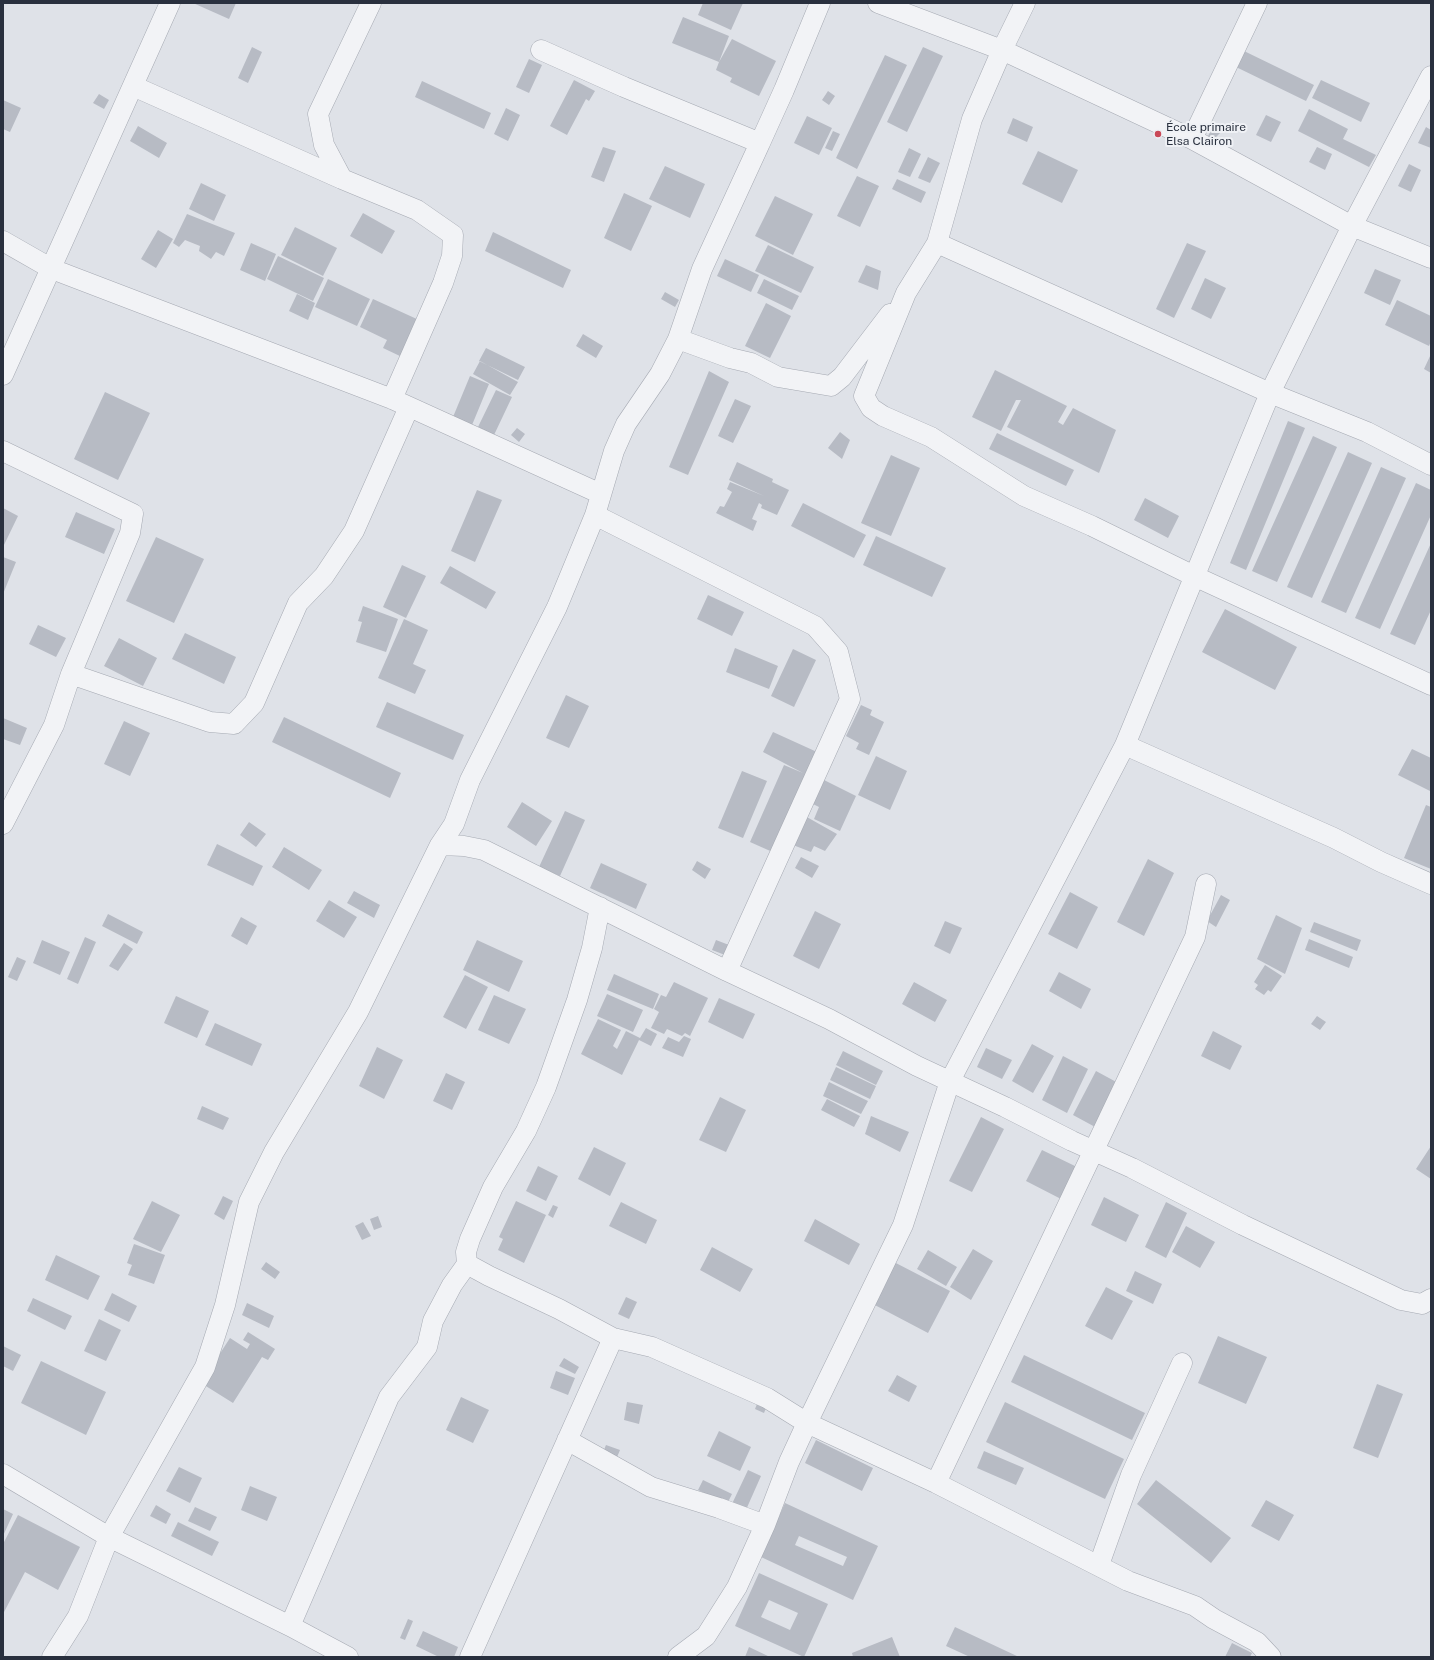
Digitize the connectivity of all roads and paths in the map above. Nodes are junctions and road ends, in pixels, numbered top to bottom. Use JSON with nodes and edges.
{"nodes":[{"id":1,"x":170,"y":3,"type":"edge"},
{"id":2,"x":371,"y":3,"type":"edge"},
{"id":3,"x":820,"y":3,"type":"edge"},
{"id":4,"x":878,"y":3,"type":"edge"},
{"id":5,"x":1025,"y":3,"type":"edge"},
{"id":6,"x":1258,"y":3,"type":"edge"},
{"id":7,"x":541,"y":50,"type":"dead end"},
{"id":8,"x":1002,"y":50,"type":"junction"},
{"id":9,"x":1431,"y":76,"type":"edge"},
{"id":10,"x":133,"y":86,"type":"junction"},
{"id":11,"x":1192,"y":139,"type":"junction"},
{"id":12,"x":760,"y":143,"type":"junction"},
{"id":13,"x":342,"y":179,"type":"junction"},
{"id":14,"x":1352,"y":226,"type":"junction"},
{"id":15,"x":3,"y":241,"type":"edge"},
{"id":16,"x":937,"y":243,"type":"junction"},
{"id":17,"x":1431,"y":258,"type":"edge"},
{"id":18,"x":52,"y":269,"type":"junction"},
{"id":19,"x":906,"y":293,"type":"junction"},
{"id":20,"x":678,"y":339,"type":"junction"},
{"id":21,"x":3,"y":375,"type":"edge"},
{"id":22,"x":1270,"y":393,"type":"junction"},
{"id":23,"x":400,"y":403,"type":"junction"},
{"id":24,"x":3,"y":451,"type":"edge"},
{"id":25,"x":1431,"y":465,"type":"edge"},
{"id":26,"x":601,"y":494,"type":"junction"},
{"id":27,"x":595,"y":515,"type":"junction"},
{"id":28,"x":1194,"y":576,"type":"junction"},
{"id":29,"x":71,"y":674,"type":"junction"},
{"id":30,"x":1431,"y":685,"type":"edge"},
{"id":31,"x":1125,"y":745,"type":"junction"},
{"id":32,"x":3,"y":824,"type":"edge"},
{"id":33,"x":440,"y":845,"type":"junction"},
{"id":34,"x":1206,"y":884,"type":"dead end"},
{"id":35,"x":1431,"y":884,"type":"edge"},
{"id":36,"x":600,"y":907,"type":"junction"},
{"id":37,"x":727,"y":971,"type":"junction"},
{"id":38,"x":950,"y":1082,"type":"junction"},
{"id":39,"x":1093,"y":1151,"type":"junction"},
{"id":40,"x":467,"y":1264,"type":"junction"},
{"id":41,"x":1431,"y":1299,"type":"edge"},
{"id":42,"x":612,"y":1338,"type":"junction"},
{"id":43,"x":1182,"y":1363,"type":"dead end"},
{"id":44,"x":807,"y":1423,"type":"junction"},
{"id":45,"x":567,"y":1440,"type":"junction"},
{"id":46,"x":3,"y":1474,"type":"edge"},
{"id":47,"x":936,"y":1483,"type":"junction"},
{"id":48,"x":765,"y":1525,"type":"junction"},
{"id":49,"x":109,"y":1537,"type":"junction"},
{"id":50,"x":1099,"y":1564,"type":"junction"},
{"id":51,"x":290,"y":1626,"type":"junction"},
{"id":52,"x":685,"y":1655,"type":"edge"},
{"id":53,"x":52,"y":1657,"type":"edge"},
{"id":54,"x":348,"y":1657,"type":"edge"},
{"id":55,"x":470,"y":1657,"type":"edge"},
{"id":56,"x":1271,"y":1657,"type":"edge"}],
"edges":[{"from":1,"to":10,"type":"street"},
{"from":2,"to":13,"type":"street"},
{"from":3,"to":12,"type":"street"},
{"from":4,"to":8,"type":"street"},
{"from":5,"to":8,"type":"street"},
{"from":6,"to":11,"type":"street"},
{"from":7,"to":12,"type":"street"},
{"from":8,"to":11,"type":"street"},
{"from":8,"to":16,"type":"street"},
{"from":9,"to":14,"type":"street"},
{"from":10,"to":13,"type":"street"},
{"from":10,"to":18,"type":"street"},
{"from":11,"to":14,"type":"street"},
{"from":12,"to":20,"type":"street"},
{"from":13,"to":23,"type":"street"},
{"from":14,"to":17,"type":"street"},
{"from":14,"to":22,"type":"street"},
{"from":15,"to":18,"type":"street"},
{"from":16,"to":19,"type":"street"},
{"from":16,"to":22,"type":"street"},
{"from":18,"to":21,"type":"street"},
{"from":18,"to":23,"type":"street"},
{"from":19,"to":20,"type":"street"},
{"from":19,"to":28,"type":"street"},
{"from":20,"to":26,"type":"street"},
{"from":22,"to":25,"type":"street"},
{"from":22,"to":28,"type":"street"},
{"from":23,"to":26,"type":"street"},
{"from":23,"to":29,"type":"street"},
{"from":24,"to":29,"type":"street"},
{"from":26,"to":27,"type":"street"},
{"from":27,"to":33,"type":"street"},
{"from":27,"to":37,"type":"street"},
{"from":28,"to":30,"type":"street"},
{"from":28,"to":31,"type":"street"},
{"from":29,"to":32,"type":"street"},
{"from":31,"to":35,"type":"street"},
{"from":31,"to":38,"type":"street"},
{"from":33,"to":36,"type":"street"},
{"from":33,"to":49,"type":"street"},
{"from":34,"to":39,"type":"street"},
{"from":36,"to":37,"type":"street"},
{"from":36,"to":40,"type":"street"},
{"from":37,"to":38,"type":"street"},
{"from":38,"to":39,"type":"street"},
{"from":38,"to":44,"type":"street"},
{"from":39,"to":41,"type":"street"},
{"from":39,"to":47,"type":"street"},
{"from":40,"to":42,"type":"street"},
{"from":40,"to":51,"type":"street"},
{"from":42,"to":44,"type":"street"},
{"from":42,"to":45,"type":"street"},
{"from":43,"to":50,"type":"street"},
{"from":44,"to":47,"type":"street"},
{"from":44,"to":48,"type":"street"},
{"from":45,"to":48,"type":"street"},
{"from":45,"to":55,"type":"street"},
{"from":46,"to":49,"type":"street"},
{"from":47,"to":50,"type":"street"},
{"from":48,"to":52,"type":"street"},
{"from":49,"to":51,"type":"street"},
{"from":49,"to":53,"type":"street"},
{"from":50,"to":56,"type":"street"},
{"from":51,"to":54,"type":"street"}]}
